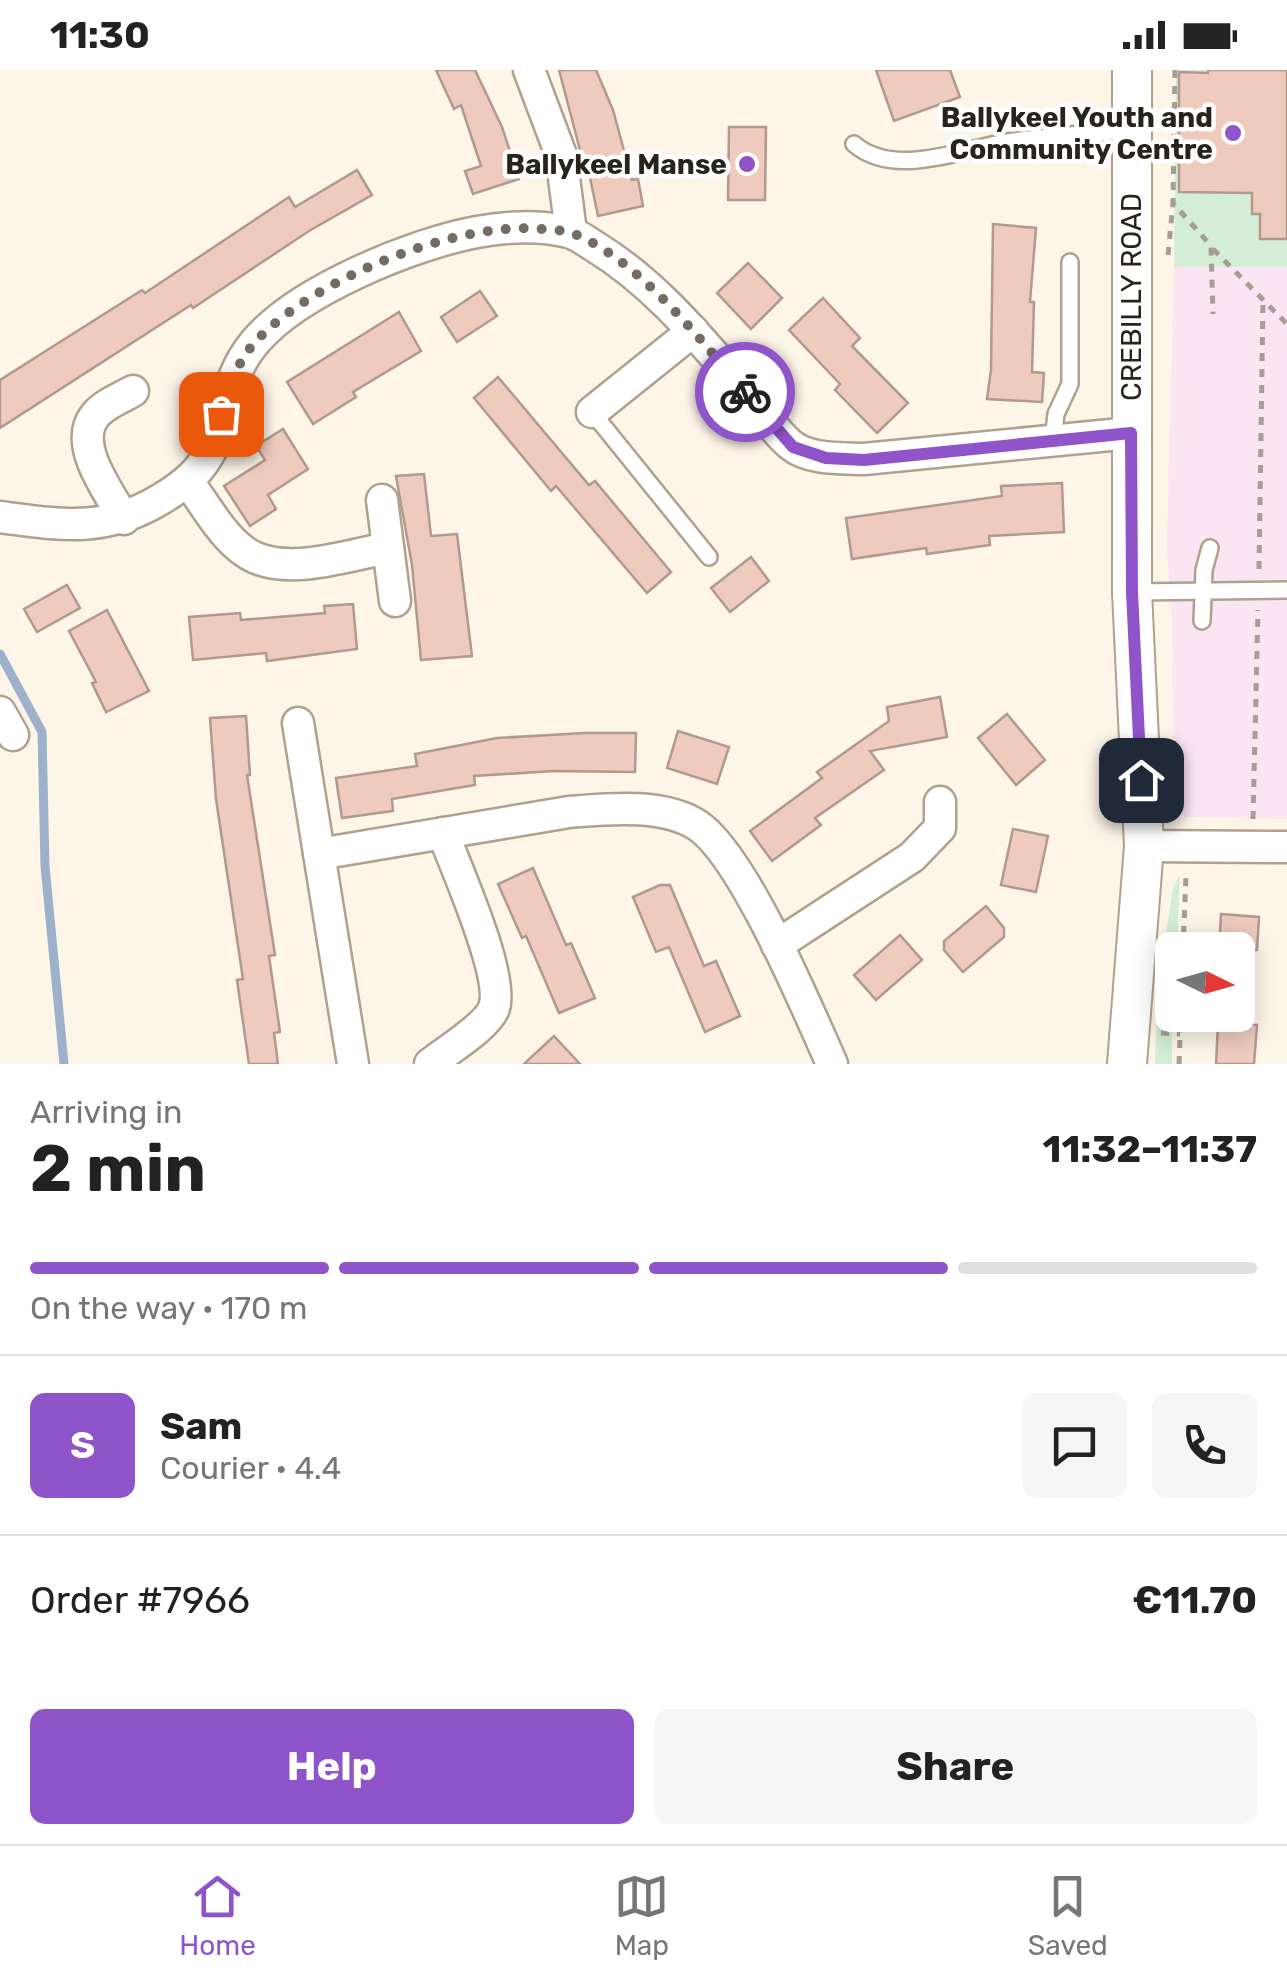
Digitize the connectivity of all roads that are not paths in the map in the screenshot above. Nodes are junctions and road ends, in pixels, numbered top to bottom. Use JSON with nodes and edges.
{"nodes":[{"id":1,"x":529,"y":70,"type":"edge"},
{"id":2,"x":1132,"y":70,"type":"edge"},
{"id":3,"x":1131,"y":130,"type":"junction"},
{"id":4,"x":854,"y":144,"type":"dead end"},
{"id":5,"x":571,"y":232,"type":"junction"},
{"id":6,"x":1070,"y":262,"type":"dead end"},
{"id":7,"x":693,"y":331,"type":"junction"},
{"id":8,"x":133,"y":391,"type":"dead end"},
{"id":9,"x":592,"y":412,"type":"joint"},
{"id":10,"x":1131,"y":433,"type":"junction"},
{"id":11,"x":1053,"y":440,"type":"junction"},
{"id":12,"x":188,"y":483,"type":"junction"},
{"id":13,"x":382,"y":500,"type":"dead end"},
{"id":14,"x":0,"y":517,"type":"edge"},
{"id":15,"x":124,"y":519,"type":"junction"},
{"id":16,"x":388,"y":548,"type":"junction"},
{"id":17,"x":1210,"y":548,"type":"dead end"},
{"id":18,"x":709,"y":557,"type":"dead end"},
{"id":19,"x":1287,"y":590,"type":"edge"},
{"id":20,"x":1203,"y":591,"type":"junction"},
{"id":21,"x":1132,"y":592,"type":"junction"},
{"id":22,"x":396,"y":602,"type":"dead end"},
{"id":23,"x":1202,"y":621,"type":"dead end"},
{"id":24,"x":298,"y":724,"type":"dead end"},
{"id":25,"x":940,"y":802,"type":"dead end"},
{"id":26,"x":443,"y":832,"type":"junction"},
{"id":27,"x":1144,"y":846,"type":"junction"},
{"id":28,"x":1287,"y":847,"type":"edge"},
{"id":29,"x":319,"y":854,"type":"junction"},
{"id":30,"x":777,"y":946,"type":"junction"},
{"id":31,"x":354,"y":1064,"type":"edge"},
{"id":32,"x":430,"y":1064,"type":"edge"},
{"id":33,"x":832,"y":1064,"type":"edge"},
{"id":34,"x":1127,"y":1064,"type":"edge"}],
"edges":[{"from":1,"to":5,"type":"street"},
{"from":2,"to":3,"type":"street","name":"CREBILLY ROAD"},
{"from":3,"to":4,"type":"lane"},
{"from":3,"to":10,"type":"street","name":"CREBILLY ROAD"},
{"from":5,"to":7,"type":"street"},
{"from":5,"to":12,"type":"street"},
{"from":6,"to":11,"type":"lane"},
{"from":7,"to":9,"type":"street"},
{"from":7,"to":11,"type":"street"},
{"from":8,"to":15,"type":"street"},
{"from":9,"to":18,"type":"lane"},
{"from":10,"to":11,"type":"street"},
{"from":10,"to":21,"type":"street","name":"CREBILLY ROAD"},
{"from":12,"to":15,"type":"street"},
{"from":12,"to":16,"type":"street"},
{"from":13,"to":16,"type":"street"},
{"from":14,"to":15,"type":"street"},
{"from":16,"to":22,"type":"street"},
{"from":17,"to":20,"type":"lane"},
{"from":19,"to":20,"type":"lane"},
{"from":20,"to":21,"type":"lane"},
{"from":20,"to":23,"type":"lane"},
{"from":21,"to":27,"type":"street","name":"CREBILLY ROAD"},
{"from":24,"to":29,"type":"street"},
{"from":25,"to":30,"type":"street"},
{"from":26,"to":29,"type":"street"},
{"from":26,"to":30,"type":"street"},
{"from":26,"to":32,"type":"street"},
{"from":27,"to":28,"type":"street"},
{"from":27,"to":34,"type":"street","name":"CREBILLY ROAD"},
{"from":29,"to":31,"type":"street"},
{"from":30,"to":33,"type":"street"}]}
